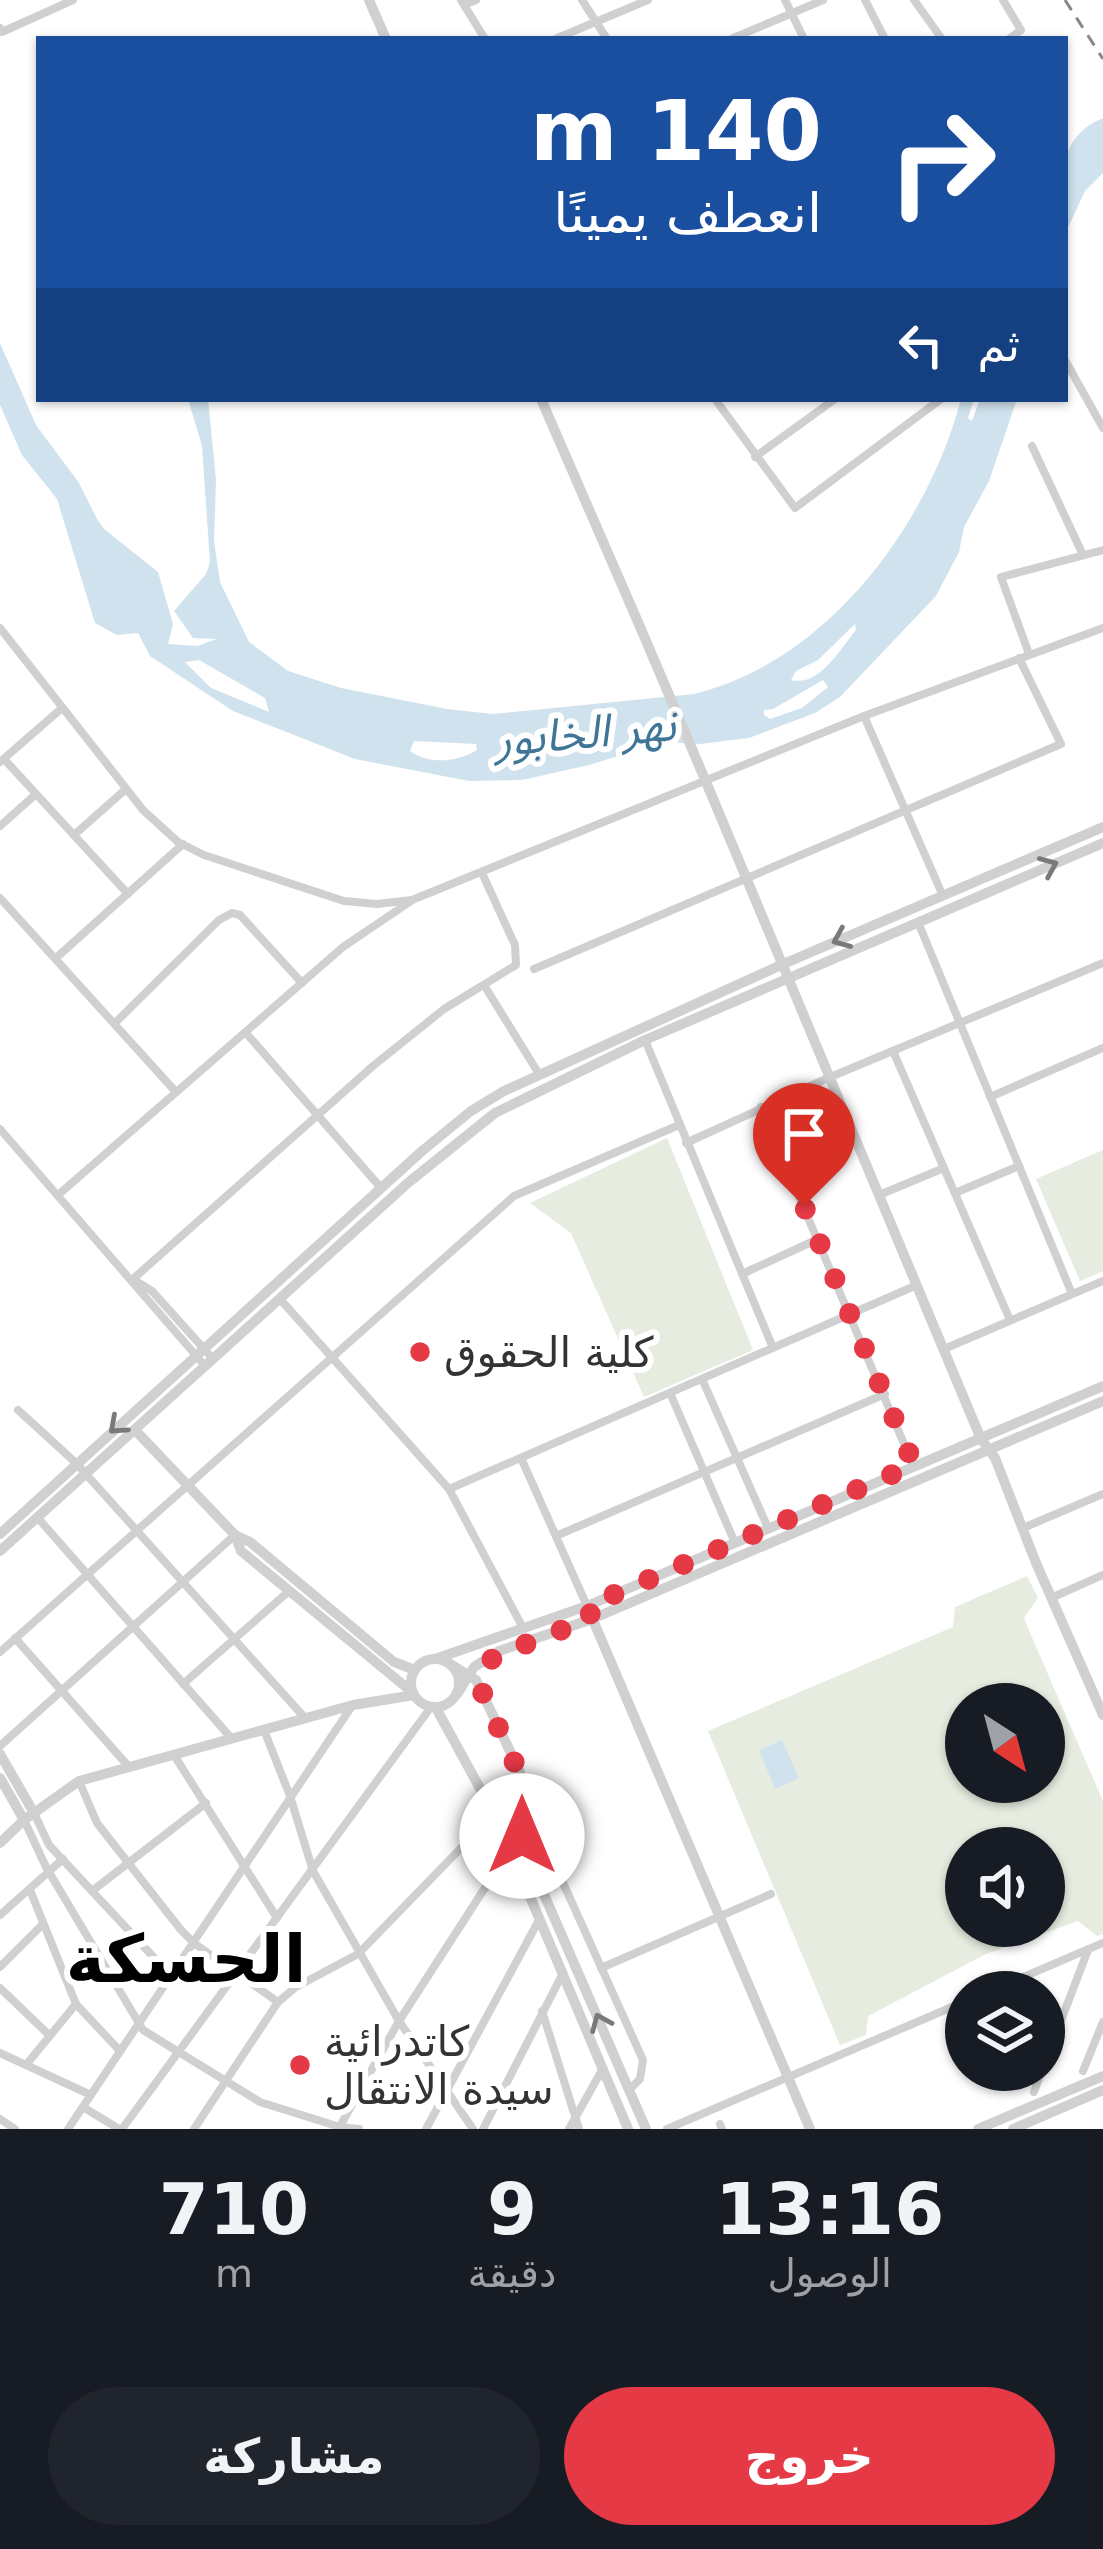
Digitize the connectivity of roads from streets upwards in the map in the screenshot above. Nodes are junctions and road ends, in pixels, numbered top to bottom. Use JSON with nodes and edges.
{"nodes":[{"id":1,"x":73,"y":0,"type":"edge"},
{"id":2,"x":369,"y":0,"type":"edge"},
{"id":3,"x":476,"y":0,"type":"edge"},
{"id":4,"x":582,"y":0,"type":"edge"},
{"id":5,"x":648,"y":0,"type":"edge"},
{"id":6,"x":785,"y":0,"type":"edge"},
{"id":7,"x":824,"y":0,"type":"edge"},
{"id":8,"x":865,"y":0,"type":"edge"},
{"id":9,"x":914,"y":0,"type":"edge"},
{"id":10,"x":1003,"y":0,"type":"edge"},
{"id":11,"x":463,"y":3,"type":"edge"},
{"id":12,"x":791,"y":13,"type":"junction"},
{"id":13,"x":596,"y":21,"type":"junction"},
{"id":14,"x":0,"y":28,"type":"edge"},
{"id":15,"x":385,"y":36,"type":"edge"},
{"id":16,"x":483,"y":36,"type":"edge"},
{"id":17,"x":561,"y":36,"type":"edge"},
{"id":18,"x":605,"y":36,"type":"edge"},
{"id":19,"x":738,"y":36,"type":"edge"},
{"id":20,"x":802,"y":36,"type":"edge"},
{"id":21,"x":883,"y":36,"type":"edge"},
{"id":22,"x":940,"y":36,"type":"edge"},
{"id":23,"x":1013,"y":36,"type":"edge"},
{"id":24,"x":1068,"y":365,"type":"edge"},
{"id":25,"x":542,"y":402,"type":"edge"},
{"id":26,"x":719,"y":402,"type":"edge"},
{"id":27,"x":831,"y":402,"type":"edge"},
{"id":28,"x":937,"y":402,"type":"edge"},
{"id":29,"x":1103,"y":428,"type":"edge"},
{"id":30,"x":1031,"y":446,"type":"dead end"},
{"id":31,"x":755,"y":457,"type":"junction"},
{"id":32,"x":1103,"y":550,"type":"edge"},
{"id":33,"x":1083,"y":556,"type":"junction"},
{"id":34,"x":0,"y":628,"type":"edge"},
{"id":35,"x":1102,"y":631,"type":"edge"},
{"id":36,"x":1024,"y":656,"type":"junction"},
{"id":37,"x":62,"y":708,"type":"junction"},
{"id":38,"x":864,"y":716,"type":"junction"},
{"id":39,"x":2,"y":760,"type":"edge"},
{"id":40,"x":127,"y":789,"type":"junction"},
{"id":41,"x":36,"y":794,"type":"junction"},
{"id":42,"x":906,"y":812,"type":"junction"},
{"id":43,"x":0,"y":826,"type":"edge"},
{"id":44,"x":1103,"y":826,"type":"edge"},
{"id":45,"x":74,"y":835,"type":"junction"},
{"id":46,"x":1103,"y":842,"type":"edge"},
{"id":47,"x":183,"y":844,"type":"junction"},
{"id":48,"x":482,"y":872,"type":"junction"},
{"id":49,"x":746,"y":880,"type":"junction"},
{"id":50,"x":128,"y":894,"type":"junction"},
{"id":51,"x":943,"y":896,"type":"junction"},
{"id":52,"x":0,"y":898,"type":"edge"},
{"id":53,"x":412,"y":900,"type":"junction"},
{"id":54,"x":918,"y":922,"type":"junction"},
{"id":55,"x":56,"y":958,"type":"junction"},
{"id":56,"x":1103,"y":963,"type":"edge"},
{"id":57,"x":781,"y":964,"type":"junction"},
{"id":58,"x":534,"y":969,"type":"dead end"},
{"id":59,"x":787,"y":978,"type":"junction"},
{"id":60,"x":302,"y":983,"type":"junction"},
{"id":61,"x":484,"y":985,"type":"junction"},
{"id":62,"x":115,"y":1023,"type":"junction"},
{"id":63,"x":961,"y":1025,"type":"junction"},
{"id":64,"x":247,"y":1033,"type":"junction"},
{"id":65,"x":643,"y":1034,"type":"junction"},
{"id":66,"x":1103,"y":1048,"type":"edge"},
{"id":67,"x":893,"y":1051,"type":"junction"},
{"id":68,"x":539,"y":1074,"type":"junction"},
{"id":69,"x":828,"y":1078,"type":"junction"},
{"id":70,"x":176,"y":1091,"type":"junction"},
{"id":71,"x":990,"y":1096,"type":"junction"},
{"id":72,"x":761,"y":1107,"type":"junction"},
{"id":73,"x":316,"y":1115,"type":"junction"},
{"id":74,"x":679,"y":1125,"type":"junction"},
{"id":75,"x":0,"y":1129,"type":"edge"},
{"id":76,"x":686,"y":1143,"type":"junction"},
{"id":77,"x":1019,"y":1166,"type":"junction"},
{"id":78,"x":944,"y":1168,"type":"junction"},
{"id":79,"x":382,"y":1189,"type":"junction"},
{"id":80,"x":955,"y":1193,"type":"junction"},
{"id":81,"x":58,"y":1195,"type":"junction"},
{"id":82,"x":878,"y":1195,"type":"junction"},
{"id":83,"x":818,"y":1239,"type":"junction"},
{"id":84,"x":742,"y":1274,"type":"junction"},
{"id":85,"x":133,"y":1279,"type":"junction"},
{"id":86,"x":1103,"y":1281,"type":"edge"},
{"id":87,"x":917,"y":1285,"type":"junction"},
{"id":88,"x":1072,"y":1294,"type":"junction"},
{"id":89,"x":280,"y":1299,"type":"junction"},
{"id":90,"x":851,"y":1314,"type":"junction"},
{"id":91,"x":1010,"y":1320,"type":"junction"},
{"id":92,"x":773,"y":1348,"type":"junction"},
{"id":93,"x":944,"y":1348,"type":"junction"},
{"id":94,"x":199,"y":1351,"type":"junction"},
{"id":95,"x":331,"y":1356,"type":"junction"},
{"id":96,"x":209,"y":1362,"type":"junction"},
{"id":97,"x":702,"y":1379,"type":"junction"},
{"id":98,"x":1103,"y":1387,"type":"edge"},
{"id":99,"x":670,"y":1393,"type":"junction"},
{"id":100,"x":885,"y":1394,"type":"junction"},
{"id":101,"x":1103,"y":1401,"type":"edge"},
{"id":102,"x":18,"y":1410,"type":"dead end"},
{"id":103,"x":135,"y":1430,"type":"junction"},
{"id":104,"x":985,"y":1444,"type":"junction"},
{"id":105,"x":521,"y":1458,"type":"junction"},
{"id":106,"x":737,"y":1458,"type":"junction"},
{"id":107,"x":914,"y":1465,"type":"junction"},
{"id":108,"x":81,"y":1468,"type":"junction"},
{"id":109,"x":704,"y":1472,"type":"junction"},
{"id":110,"x":186,"y":1484,"type":"junction"},
{"id":111,"x":449,"y":1489,"type":"junction"},
{"id":112,"x":1103,"y":1494,"type":"edge"},
{"id":113,"x":37,"y":1517,"type":"junction"},
{"id":114,"x":768,"y":1528,"type":"junction"},
{"id":115,"x":1023,"y":1528,"type":"junction"},
{"id":116,"x":136,"y":1529,"type":"junction"},
{"id":117,"x":0,"y":1534,"type":"edge"},
{"id":118,"x":235,"y":1535,"type":"junction"},
{"id":119,"x":556,"y":1536,"type":"junction"},
{"id":120,"x":735,"y":1543,"type":"junction"},
{"id":121,"x":0,"y":1551,"type":"edge"},
{"id":122,"x":1103,"y":1575,"type":"edge"},
{"id":123,"x":85,"y":1576,"type":"junction"},
{"id":124,"x":183,"y":1582,"type":"junction"},
{"id":125,"x":289,"y":1591,"type":"junction"},
{"id":126,"x":1051,"y":1598,"type":"junction"},
{"id":127,"x":590,"y":1612,"type":"junction"},
{"id":128,"x":132,"y":1628,"type":"junction"},
{"id":129,"x":524,"y":1628,"type":"junction"},
{"id":130,"x":15,"y":1638,"type":"junction"},
{"id":131,"x":234,"y":1640,"type":"junction"},
{"id":132,"x":0,"y":1652,"type":"edge"},
{"id":133,"x":499,"y":1652,"type":"junction"},
{"id":134,"x":441,"y":1661,"type":"junction"},
{"id":135,"x":415,"y":1670,"type":"junction"},
{"id":136,"x":469,"y":1673,"type":"junction"},
{"id":137,"x":183,"y":1684,"type":"junction"},
{"id":138,"x":479,"y":1685,"type":"junction"},
{"id":139,"x":62,"y":1691,"type":"junction"},
{"id":140,"x":413,"y":1693,"type":"junction"},
{"id":141,"x":458,"y":1693,"type":"junction"},
{"id":142,"x":353,"y":1705,"type":"junction"},
{"id":143,"x":434,"y":1708,"type":"junction"},
{"id":144,"x":1103,"y":1715,"type":"edge"},
{"id":145,"x":305,"y":1718,"type":"junction"},
{"id":146,"x":264,"y":1730,"type":"junction"},
{"id":147,"x":232,"y":1738,"type":"junction"},
{"id":148,"x":0,"y":1750,"type":"edge"},
{"id":149,"x":174,"y":1755,"type":"junction"},
{"id":150,"x":129,"y":1767,"type":"junction"},
{"id":151,"x":0,"y":1778,"type":"edge"},
{"id":152,"x":79,"y":1781,"type":"junction"},
{"id":153,"x":522,"y":1792,"type":"junction"},
{"id":154,"x":290,"y":1796,"type":"junction"},
{"id":155,"x":206,"y":1803,"type":"junction"},
{"id":156,"x":494,"y":1814,"type":"junction"},
{"id":157,"x":29,"y":1817,"type":"junction"},
{"id":158,"x":0,"y":1843,"type":"edge"},
{"id":159,"x":510,"y":1849,"type":"junction"},
{"id":160,"x":63,"y":1859,"type":"junction"},
{"id":161,"x":127,"y":1864,"type":"junction"},
{"id":162,"x":246,"y":1865,"type":"junction"},
{"id":163,"x":50,"y":1871,"type":"junction"},
{"id":164,"x":313,"y":1871,"type":"junction"},
{"id":165,"x":30,"y":1890,"type":"junction"},
{"id":166,"x":92,"y":1891,"type":"junction"},
{"id":167,"x":771,"y":1894,"type":"dead end"},
{"id":168,"x":0,"y":1915,"type":"edge"},
{"id":169,"x":277,"y":1918,"type":"junction"},
{"id":170,"x":717,"y":1918,"type":"junction"},
{"id":171,"x":539,"y":1920,"type":"junction"},
{"id":172,"x":44,"y":1924,"type":"junction"},
{"id":173,"x":1103,"y":1943,"type":"edge"},
{"id":174,"x":195,"y":1944,"type":"junction"},
{"id":175,"x":1088,"y":1949,"type":"junction"},
{"id":176,"x":358,"y":1954,"type":"junction"},
{"id":177,"x":0,"y":1967,"type":"edge"},
{"id":178,"x":602,"y":1968,"type":"junction"},
{"id":179,"x":1037,"y":1971,"type":"edge"},
{"id":180,"x":236,"y":1972,"type":"junction"},
{"id":181,"x":562,"y":1974,"type":"junction"},
{"id":182,"x":173,"y":1978,"type":"junction"},
{"id":183,"x":2,"y":1995,"type":"edge"},
{"id":184,"x":278,"y":2002,"type":"junction"},
{"id":185,"x":76,"y":2005,"type":"junction"},
{"id":186,"x":542,"y":2009,"type":"junction"},
{"id":187,"x":945,"y":2010,"type":"edge"},
{"id":188,"x":1065,"y":2010,"type":"edge"},
{"id":189,"x":398,"y":2020,"type":"junction"},
{"id":190,"x":1103,"y":2022,"type":"edge"},
{"id":191,"x":140,"y":2023,"type":"junction"},
{"id":192,"x":49,"y":2035,"type":"junction"},
{"id":193,"x":121,"y":2051,"type":"junction"},
{"id":194,"x":0,"y":2053,"type":"edge"},
{"id":195,"x":178,"y":2054,"type":"junction"},
{"id":196,"x":26,"y":2065,"type":"junction"},
{"id":197,"x":602,"y":2069,"type":"junction"},
{"id":198,"x":1083,"y":2071,"type":"dead end"},
{"id":199,"x":1103,"y":2076,"type":"edge"},
{"id":200,"x":788,"y":2078,"type":"junction"},
{"id":201,"x":225,"y":2082,"type":"junction"},
{"id":202,"x":447,"y":2090,"type":"junction"},
{"id":203,"x":629,"y":2090,"type":"junction"},
{"id":204,"x":1103,"y":2090,"type":"edge"},
{"id":205,"x":91,"y":2095,"type":"junction"},
{"id":206,"x":83,"y":2107,"type":"junction"},
{"id":207,"x":575,"y":2119,"type":"junction"},
{"id":208,"x":0,"y":2120,"type":"edge"},
{"id":209,"x":339,"y":2128,"type":"edge"},
{"id":210,"x":16,"y":2129,"type":"edge"},
{"id":211,"x":68,"y":2129,"type":"edge"},
{"id":212,"x":120,"y":2129,"type":"edge"},
{"id":213,"x":194,"y":2129,"type":"edge"},
{"id":214,"x":359,"y":2129,"type":"edge"},
{"id":215,"x":426,"y":2129,"type":"edge"},
{"id":216,"x":473,"y":2129,"type":"edge"},
{"id":217,"x":483,"y":2129,"type":"edge"},
{"id":218,"x":569,"y":2129,"type":"edge"},
{"id":219,"x":579,"y":2129,"type":"edge"},
{"id":220,"x":628,"y":2129,"type":"edge"},
{"id":221,"x":646,"y":2129,"type":"edge"},
{"id":222,"x":667,"y":2129,"type":"edge"},
{"id":223,"x":810,"y":2129,"type":"edge"},
{"id":224,"x":978,"y":2129,"type":"edge"},
{"id":225,"x":1013,"y":2129,"type":"edge"}],
"edges":[{"from":1,"to":14,"type":"street"},
{"from":2,"to":15,"type":"street"},
{"from":3,"to":11,"type":"street"},
{"from":4,"to":13,"type":"street"},
{"from":5,"to":13,"type":"street"},
{"from":6,"to":12,"type":"street"},
{"from":7,"to":12,"type":"street"},
{"from":8,"to":21,"type":"street"},
{"from":9,"to":22,"type":"street"},
{"from":10,"to":23,"type":"street"},
{"from":11,"to":16,"type":"street"},
{"from":12,"to":19,"type":"street"},
{"from":12,"to":20,"type":"street"},
{"from":13,"to":17,"type":"street"},
{"from":13,"to":18,"type":"street"},
{"from":24,"to":29,"type":"street"},
{"from":25,"to":49,"type":"street","bridge":true},
{"from":26,"to":31,"type":"street"},
{"from":27,"to":31,"type":"street"},
{"from":28,"to":31,"type":"street"},
{"from":30,"to":33,"type":"street"},
{"from":32,"to":33,"type":"street"},
{"from":33,"to":36,"type":"street"},
{"from":34,"to":37,"type":"street"},
{"from":35,"to":36,"type":"street"},
{"from":36,"to":38,"type":"street"},
{"from":36,"to":42,"type":"street"},
{"from":37,"to":39,"type":"street"},
{"from":37,"to":40,"type":"street"},
{"from":38,"to":42,"type":"street"},
{"from":38,"to":48,"type":"street"},
{"from":39,"to":41,"type":"street"},
{"from":40,"to":45,"type":"street"},
{"from":40,"to":47,"type":"street"},
{"from":41,"to":43,"type":"street"},
{"from":41,"to":45,"type":"street"},
{"from":42,"to":49,"type":"street"},
{"from":42,"to":51,"type":"street"},
{"from":44,"to":51,"type":"street"},
{"from":45,"to":50,"type":"street"},
{"from":54,"to":46,"type":"street","one_way":true},
{"from":47,"to":50,"type":"street"},
{"from":47,"to":53,"type":"street"},
{"from":48,"to":53,"type":"street"},
{"from":48,"to":61,"type":"street"},
{"from":49,"to":57,"type":"street"},
{"from":49,"to":58,"type":"street"},
{"from":50,"to":55,"type":"street"},
{"from":51,"to":57,"type":"street","one_way":true},
{"from":52,"to":55,"type":"street"},
{"from":53,"to":60,"type":"street"},
{"from":54,"to":59,"type":"street"},
{"from":54,"to":63,"type":"street"},
{"from":55,"to":62,"type":"street"},
{"from":56,"to":63,"type":"street"},
{"from":57,"to":59,"type":"street"},
{"from":57,"to":65,"type":"street"},
{"from":59,"to":65,"type":"street"},
{"from":59,"to":69,"type":"street"},
{"from":60,"to":62,"type":"street"},
{"from":60,"to":64,"type":"street"},
{"from":61,"to":68,"type":"street"},
{"from":61,"to":73,"type":"street"},
{"from":62,"to":70,"type":"street"},
{"from":63,"to":67,"type":"street"},
{"from":63,"to":71,"type":"street"},
{"from":64,"to":70,"type":"street"},
{"from":64,"to":73,"type":"street"},
{"from":65,"to":68,"type":"street"},
{"from":65,"to":74,"type":"street"},
{"from":65,"to":89,"type":"street"},
{"from":66,"to":71,"type":"street"},
{"from":67,"to":69,"type":"street"},
{"from":67,"to":78,"type":"street"},
{"from":68,"to":79,"type":"street"},
{"from":69,"to":72,"type":"street"},
{"from":69,"to":82,"type":"street"},
{"from":70,"to":81,"type":"street"},
{"from":71,"to":77,"type":"street"},
{"from":72,"to":76,"type":"street"},
{"from":72,"to":83,"type":"street"},
{"from":73,"to":79,"type":"street"},
{"from":73,"to":85,"type":"street"},
{"from":74,"to":76,"type":"street"},
{"from":74,"to":95,"type":"street"},
{"from":75,"to":81,"type":"street"},
{"from":76,"to":84,"type":"street"},
{"from":77,"to":80,"type":"street"},
{"from":77,"to":88,"type":"street"},
{"from":78,"to":80,"type":"street"},
{"from":78,"to":82,"type":"street"},
{"from":79,"to":94,"type":"street"},
{"from":80,"to":91,"type":"street"},
{"from":81,"to":85,"type":"street"},
{"from":82,"to":87,"type":"street"},
{"from":83,"to":84,"type":"street"},
{"from":83,"to":90,"type":"street"},
{"from":84,"to":92,"type":"street"},
{"from":85,"to":94,"type":"street"},
{"from":86,"to":88,"type":"street"},
{"from":87,"to":90,"type":"street"},
{"from":87,"to":93,"type":"street"},
{"from":88,"to":91,"type":"street"},
{"from":89,"to":95,"type":"street"},
{"from":89,"to":96,"type":"street"},
{"from":90,"to":92,"type":"street"},
{"from":90,"to":100,"type":"street"},
{"from":91,"to":93,"type":"street"},
{"from":92,"to":97,"type":"street"},
{"from":93,"to":104,"type":"street"},
{"from":94,"to":96,"type":"street"},
{"from":94,"to":108,"type":"street","one_way":true},
{"from":95,"to":110,"type":"street"},
{"from":95,"to":111,"type":"street"},
{"from":96,"to":103,"type":"street"},
{"from":97,"to":99,"type":"street"},
{"from":97,"to":106,"type":"street"},
{"from":98,"to":104,"type":"street"},
{"from":99,"to":105,"type":"street"},
{"from":99,"to":109,"type":"street"},
{"from":100,"to":106,"type":"street"},
{"from":100,"to":107,"type":"street"},
{"from":101,"to":104,"type":"street"},
{"from":102,"to":108,"type":"street"},
{"from":103,"to":108,"type":"street"},
{"from":103,"to":110,"type":"street"},
{"from":104,"to":107,"type":"street"},
{"from":104,"to":115,"type":"street"},
{"from":104,"to":127,"type":"street"},
{"from":105,"to":111,"type":"street"},
{"from":105,"to":119,"type":"street"},
{"from":106,"to":109,"type":"street"},
{"from":106,"to":114,"type":"street"},
{"from":107,"to":114,"type":"street"},
{"from":108,"to":113,"type":"street"},
{"from":108,"to":116,"type":"street"},
{"from":108,"to":117,"type":"street"},
{"from":109,"to":119,"type":"street"},
{"from":109,"to":120,"type":"street"},
{"from":110,"to":116,"type":"street"},
{"from":110,"to":118,"type":"street"},
{"from":111,"to":129,"type":"street"},
{"from":112,"to":115,"type":"street"},
{"from":113,"to":121,"type":"street"},
{"from":113,"to":123,"type":"street"},
{"from":114,"to":120,"type":"street"},
{"from":115,"to":126,"type":"street"},
{"from":116,"to":123,"type":"street"},
{"from":116,"to":124,"type":"street"},
{"from":118,"to":124,"type":"street"},
{"from":118,"to":125,"type":"street"},
{"from":118,"to":135,"type":"street"},
{"from":119,"to":127,"type":"street"},
{"from":120,"to":127,"type":"street"},
{"from":122,"to":126,"type":"street"},
{"from":123,"to":128,"type":"street"},
{"from":123,"to":130,"type":"street"},
{"from":124,"to":128,"type":"street"},
{"from":124,"to":131,"type":"street"},
{"from":125,"to":131,"type":"street"},
{"from":125,"to":140,"type":"street"},
{"from":126,"to":144,"type":"street"},
{"from":127,"to":129,"type":"street"},
{"from":127,"to":133,"type":"street"},
{"from":127,"to":170,"type":"street"},
{"from":128,"to":137,"type":"street"},
{"from":128,"to":139,"type":"street"},
{"from":129,"to":134,"type":"street"},
{"from":130,"to":132,"type":"street"},
{"from":130,"to":139,"type":"street"},
{"from":131,"to":137,"type":"street"},
{"from":131,"to":145,"type":"street"},
{"from":133,"to":136,"type":"street"},
{"from":133,"to":138,"type":"street"},
{"from":134,"to":135,"type":"street"},
{"from":134,"to":136,"type":"street"},
{"from":134,"to":141,"type":"street"},
{"from":135,"to":140,"type":"street"},
{"from":136,"to":138,"type":"street"},
{"from":136,"to":141,"type":"street"},
{"from":137,"to":147,"type":"street"},
{"from":138,"to":153,"type":"street"},
{"from":139,"to":148,"type":"street"},
{"from":139,"to":150,"type":"street"},
{"from":140,"to":142,"type":"street"},
{"from":140,"to":143,"type":"street"},
{"from":141,"to":143,"type":"street"},
{"from":142,"to":145,"type":"street"},
{"from":142,"to":154,"type":"street"},
{"from":143,"to":156,"type":"street"},
{"from":143,"to":164,"type":"street"},
{"from":145,"to":146,"type":"street"},
{"from":146,"to":147,"type":"street"},
{"from":146,"to":154,"type":"street"},
{"from":147,"to":149,"type":"street"},
{"from":148,"to":157,"type":"street"},
{"from":149,"to":150,"type":"street"},
{"from":149,"to":155,"type":"street"},
{"from":150,"to":152,"type":"street"},
{"from":151,"to":157,"type":"street"},
{"from":152,"to":157,"type":"street"},
{"from":152,"to":161,"type":"street"},
{"from":153,"to":178,"type":"street"},
{"from":203,"to":153,"type":"street","one_way":true},
{"from":154,"to":162,"type":"street"},
{"from":154,"to":164,"type":"street"},
{"from":155,"to":161,"type":"street"},
{"from":155,"to":162,"type":"street"},
{"from":156,"to":159,"type":"street"},
{"from":156,"to":176,"type":"street"},
{"from":157,"to":158,"type":"street"},
{"from":157,"to":160,"type":"street"},
{"from":157,"to":163,"type":"street"},
{"from":159,"to":171,"type":"street"},
{"from":159,"to":189,"type":"street"},
{"from":160,"to":163,"type":"street"},
{"from":160,"to":166,"type":"street"},
{"from":161,"to":166,"type":"street"},
{"from":161,"to":174,"type":"street"},
{"from":162,"to":169,"type":"street"},
{"from":162,"to":174,"type":"street"},
{"from":163,"to":165,"type":"street"},
{"from":163,"to":191,"type":"street"},
{"from":164,"to":169,"type":"street"},
{"from":164,"to":176,"type":"street"},
{"from":165,"to":168,"type":"street"},
{"from":165,"to":172,"type":"street"},
{"from":166,"to":182,"type":"street"},
{"from":167,"to":170,"type":"street"},
{"from":169,"to":180,"type":"street"},
{"from":170,"to":178,"type":"street"},
{"from":170,"to":200,"type":"street"},
{"from":171,"to":181,"type":"street"},
{"from":171,"to":202,"type":"street"},
{"from":172,"to":177,"type":"street"},
{"from":172,"to":185,"type":"street"},
{"from":173,"to":175,"type":"street"},
{"from":174,"to":180,"type":"street"},
{"from":174,"to":182,"type":"street"},
{"from":175,"to":179,"type":"street"},
{"from":175,"to":188,"type":"street"},
{"from":176,"to":184,"type":"street"},
{"from":176,"to":189,"type":"street"},
{"from":178,"to":203,"type":"street"},
{"from":180,"to":184,"type":"street"},
{"from":180,"to":195,"type":"street"},
{"from":181,"to":186,"type":"street"},
{"from":181,"to":197,"type":"street"},
{"from":182,"to":191,"type":"street"},
{"from":183,"to":192,"type":"street"},
{"from":184,"to":201,"type":"street"},
{"from":185,"to":192,"type":"street"},
{"from":185,"to":193,"type":"street"},
{"from":186,"to":207,"type":"street"},
{"from":186,"to":217,"type":"street"},
{"from":187,"to":200,"type":"street"},
{"from":189,"to":202,"type":"street"},
{"from":189,"to":209,"type":"street"},
{"from":190,"to":198,"type":"street"},
{"from":191,"to":193,"type":"street"},
{"from":191,"to":195,"type":"street"},
{"from":192,"to":196,"type":"street"},
{"from":193,"to":205,"type":"street"},
{"from":194,"to":196,"type":"street"},
{"from":195,"to":201,"type":"street"},
{"from":195,"to":212,"type":"street"},
{"from":196,"to":205,"type":"street"},
{"from":197,"to":207,"type":"street"},
{"from":197,"to":220,"type":"street"},
{"from":199,"to":224,"type":"street"},
{"from":200,"to":222,"type":"street"},
{"from":200,"to":223,"type":"street"},
{"from":201,"to":209,"type":"street"},
{"from":201,"to":213,"type":"street"},
{"from":202,"to":215,"type":"street"},
{"from":202,"to":216,"type":"street"},
{"from":203,"to":221,"type":"street"},
{"from":204,"to":225,"type":"street"},
{"from":205,"to":206,"type":"street"},
{"from":206,"to":211,"type":"street"},
{"from":206,"to":212,"type":"street"},
{"from":207,"to":218,"type":"street"},
{"from":207,"to":219,"type":"street"},
{"from":208,"to":210,"type":"street"},
{"from":209,"to":214,"type":"street"}]}
